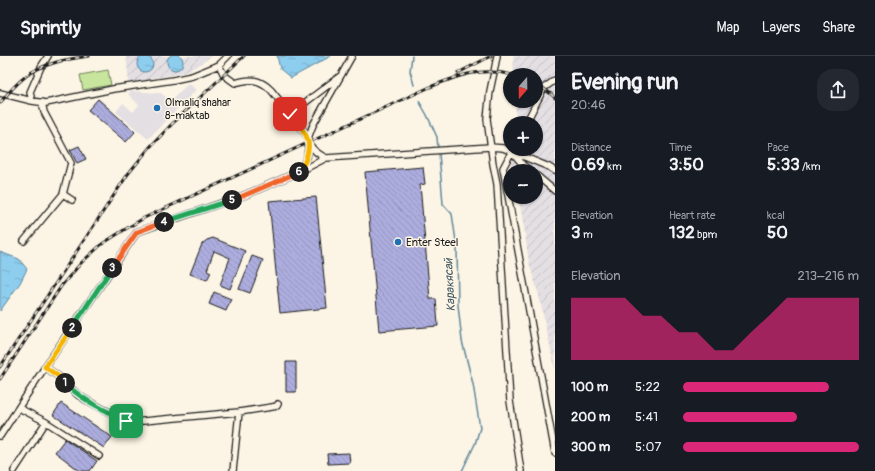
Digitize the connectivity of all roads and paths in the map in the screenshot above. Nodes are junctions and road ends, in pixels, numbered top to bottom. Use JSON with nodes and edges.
{"nodes":[{"id":1,"x":48,"y":56,"type":"edge"},
{"id":2,"x":228,"y":56,"type":"edge"},
{"id":3,"x":352,"y":56,"type":"edge"},
{"id":4,"x":497,"y":56,"type":"edge"},
{"id":5,"x":219,"y":65,"type":"junction"},
{"id":6,"x":342,"y":74,"type":"junction"},
{"id":7,"x":555,"y":80,"type":"edge"},
{"id":8,"x":0,"y":93,"type":"edge"},
{"id":9,"x":32,"y":101,"type":"junction"},
{"id":10,"x":42,"y":102,"type":"junction"},
{"id":11,"x":290,"y":114,"type":"junction"},
{"id":12,"x":530,"y":116,"type":"edge"},
{"id":13,"x":313,"y":125,"type":"junction"},
{"id":14,"x":301,"y":127,"type":"junction"},
{"id":15,"x":308,"y":140,"type":"junction"},
{"id":16,"x":490,"y":147,"type":"junction"},
{"id":17,"x":503,"y":148,"type":"edge"},
{"id":18,"x":510,"y":156,"type":"edge"},
{"id":19,"x":526,"y":156,"type":"edge"},
{"id":20,"x":326,"y":158,"type":"junction"},
{"id":21,"x":301,"y":171,"type":"junction"},
{"id":22,"x":555,"y":171,"type":"edge"},
{"id":23,"x":543,"y":181,"type":"edge"},
{"id":24,"x":555,"y":191,"type":"edge"},
{"id":25,"x":63,"y":194,"type":"junction"},
{"id":26,"x":72,"y":200,"type":"dead end"},
{"id":27,"x":24,"y":241,"type":"dead end"},
{"id":28,"x":45,"y":367,"type":"junction"},
{"id":29,"x":278,"y":404,"type":"dead end"},
{"id":30,"x":19,"y":408,"type":"junction"},
{"id":31,"x":239,"y":412,"type":"junction"},
{"id":32,"x":46,"y":422,"type":"junction"},
{"id":33,"x":0,"y":436,"type":"edge"},
{"id":34,"x":555,"y":453,"type":"edge"},
{"id":35,"x":100,"y":456,"type":"dead end"},
{"id":36,"x":14,"y":471,"type":"edge"},
{"id":37,"x":233,"y":471,"type":"edge"},
{"id":38,"x":521,"y":471,"type":"edge"}],
"edges":[{"from":1,"to":9,"type":"street"},
{"from":2,"to":5,"type":"street"},
{"from":3,"to":6,"type":"street"},
{"from":4,"to":16,"type":"street"},
{"from":5,"to":10,"type":"street"},
{"from":5,"to":11,"type":"street"},
{"from":6,"to":11,"type":"street"},
{"from":6,"to":13,"type":"street"},
{"from":7,"to":12,"type":"street"},
{"from":8,"to":9,"type":"street"},
{"from":9,"to":10,"type":"street"},
{"from":10,"to":25,"type":"street"},
{"from":11,"to":14,"type":"street"},
{"from":13,"to":14,"type":"street"},
{"from":13,"to":15,"type":"street"},
{"from":14,"to":15,"type":"street"},
{"from":15,"to":20,"type":"street"},
{"from":15,"to":21,"type":"street"},
{"from":16,"to":17,"type":"street"},
{"from":16,"to":20,"type":"street"},
{"from":16,"to":38,"type":"street"},
{"from":18,"to":34,"type":"street"},
{"from":19,"to":22,"type":"street"},
{"from":20,"to":21,"type":"street"},
{"from":21,"to":28,"type":"street"},
{"from":23,"to":24,"type":"street"},
{"from":25,"to":26,"type":"street"},
{"from":25,"to":27,"type":"street"},
{"from":28,"to":30,"type":"street"},
{"from":28,"to":31,"type":"street"},
{"from":29,"to":31,"type":"street"},
{"from":30,"to":32,"type":"street"},
{"from":30,"to":33,"type":"street"},
{"from":31,"to":37,"type":"street"},
{"from":32,"to":35,"type":"street"},
{"from":32,"to":36,"type":"street"}]}
